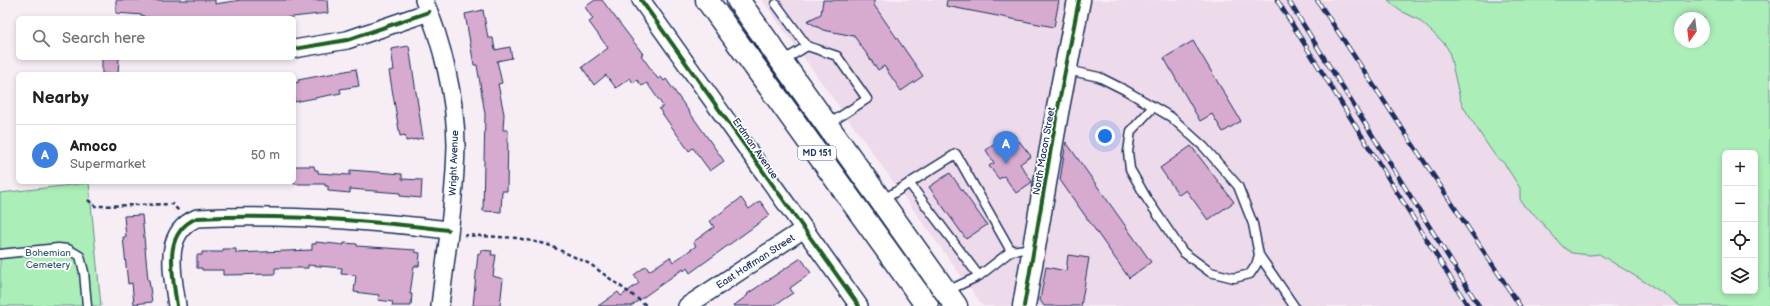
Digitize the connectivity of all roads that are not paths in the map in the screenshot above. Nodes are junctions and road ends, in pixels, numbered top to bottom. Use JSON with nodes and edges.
{"nodes":[{"id":1,"x":640,"y":0,"type":"edge"},
{"id":2,"x":707,"y":0,"type":"edge"},
{"id":3,"x":738,"y":0,"type":"edge"},
{"id":4,"x":1079,"y":0,"type":"edge"},
{"id":5,"x":776,"y":4,"type":"dead end"},
{"id":6,"x":427,"y":6,"type":"edge"},
{"id":7,"x":807,"y":46,"type":"junction"},
{"id":8,"x":296,"y":49,"type":"edge"},
{"id":9,"x":782,"y":62,"type":"junction"},
{"id":10,"x":1066,"y":70,"type":"junction"},
{"id":11,"x":1153,"y":107,"type":"junction"},
{"id":12,"x":827,"y":125,"type":"junction"},
{"id":13,"x":908,"y":183,"type":"junction"},
{"id":14,"x":880,"y":201,"type":"junction"},
{"id":15,"x":804,"y":229,"type":"junction"},
{"id":16,"x":448,"y":232,"type":"junction"},
{"id":17,"x":1034,"y":248,"type":"junction"},
{"id":18,"x":1011,"y":251,"type":"junction"},
{"id":19,"x":0,"y":254,"type":"edge"},
{"id":20,"x":1259,"y":255,"type":"junction"},
{"id":21,"x":979,"y":276,"type":"junction"},
{"id":22,"x":951,"y":299,"type":"edge"},
{"id":23,"x":87,"y":306,"type":"edge"},
{"id":24,"x":177,"y":306,"type":"edge"},
{"id":25,"x":440,"y":306,"type":"edge"},
{"id":26,"x":687,"y":306,"type":"edge"},
{"id":27,"x":859,"y":306,"type":"edge"},
{"id":28,"x":927,"y":306,"type":"edge"},
{"id":29,"x":1024,"y":306,"type":"edge"},
{"id":30,"x":1294,"y":306,"type":"edge"}],
"edges":[{"from":1,"to":15,"type":"street","name":"Erdman Avenue"},
{"from":2,"to":28,"type":"main road","number":"MD 151"},
{"from":3,"to":9,"type":"main road","number":"MD 151"},
{"from":4,"to":10,"type":"main road","name":"North Macon Street"},
{"from":5,"to":7,"type":"lane"},
{"from":6,"to":8,"type":"street"},
{"from":6,"to":16,"type":"street","name":"Wright Avenue"},
{"from":7,"to":9,"type":"lane"},
{"from":7,"to":12,"type":"lane"},
{"from":9,"to":12,"type":"main road","number":"MD 151"},
{"from":10,"to":11,"type":"lane"},
{"from":10,"to":17,"type":"main road","name":"North Macon Street"},
{"from":11,"to":20,"type":"lane"},
{"from":11,"to":20,"type":"lane"},
{"from":12,"to":14,"type":"main road","number":"MD 151"},
{"from":13,"to":14,"type":"lane"},
{"from":13,"to":18,"type":"lane"},
{"from":13,"to":21,"type":"lane"},
{"from":14,"to":22,"type":"main road","number":"MD 151"},
{"from":15,"to":26,"type":"street","name":"East Hoffman Street"},
{"from":15,"to":27,"type":"street","name":"Erdman Avenue"},
{"from":16,"to":24,"type":"street"},
{"from":16,"to":25,"type":"street","name":"Wright Avenue"},
{"from":17,"to":18,"type":"lane"},
{"from":17,"to":29,"type":"main road","name":"North Macon Street"},
{"from":18,"to":21,"type":"lane"},
{"from":19,"to":23,"type":"lane"},
{"from":20,"to":30,"type":"lane"},
{"from":21,"to":22,"type":"lane"}]}
